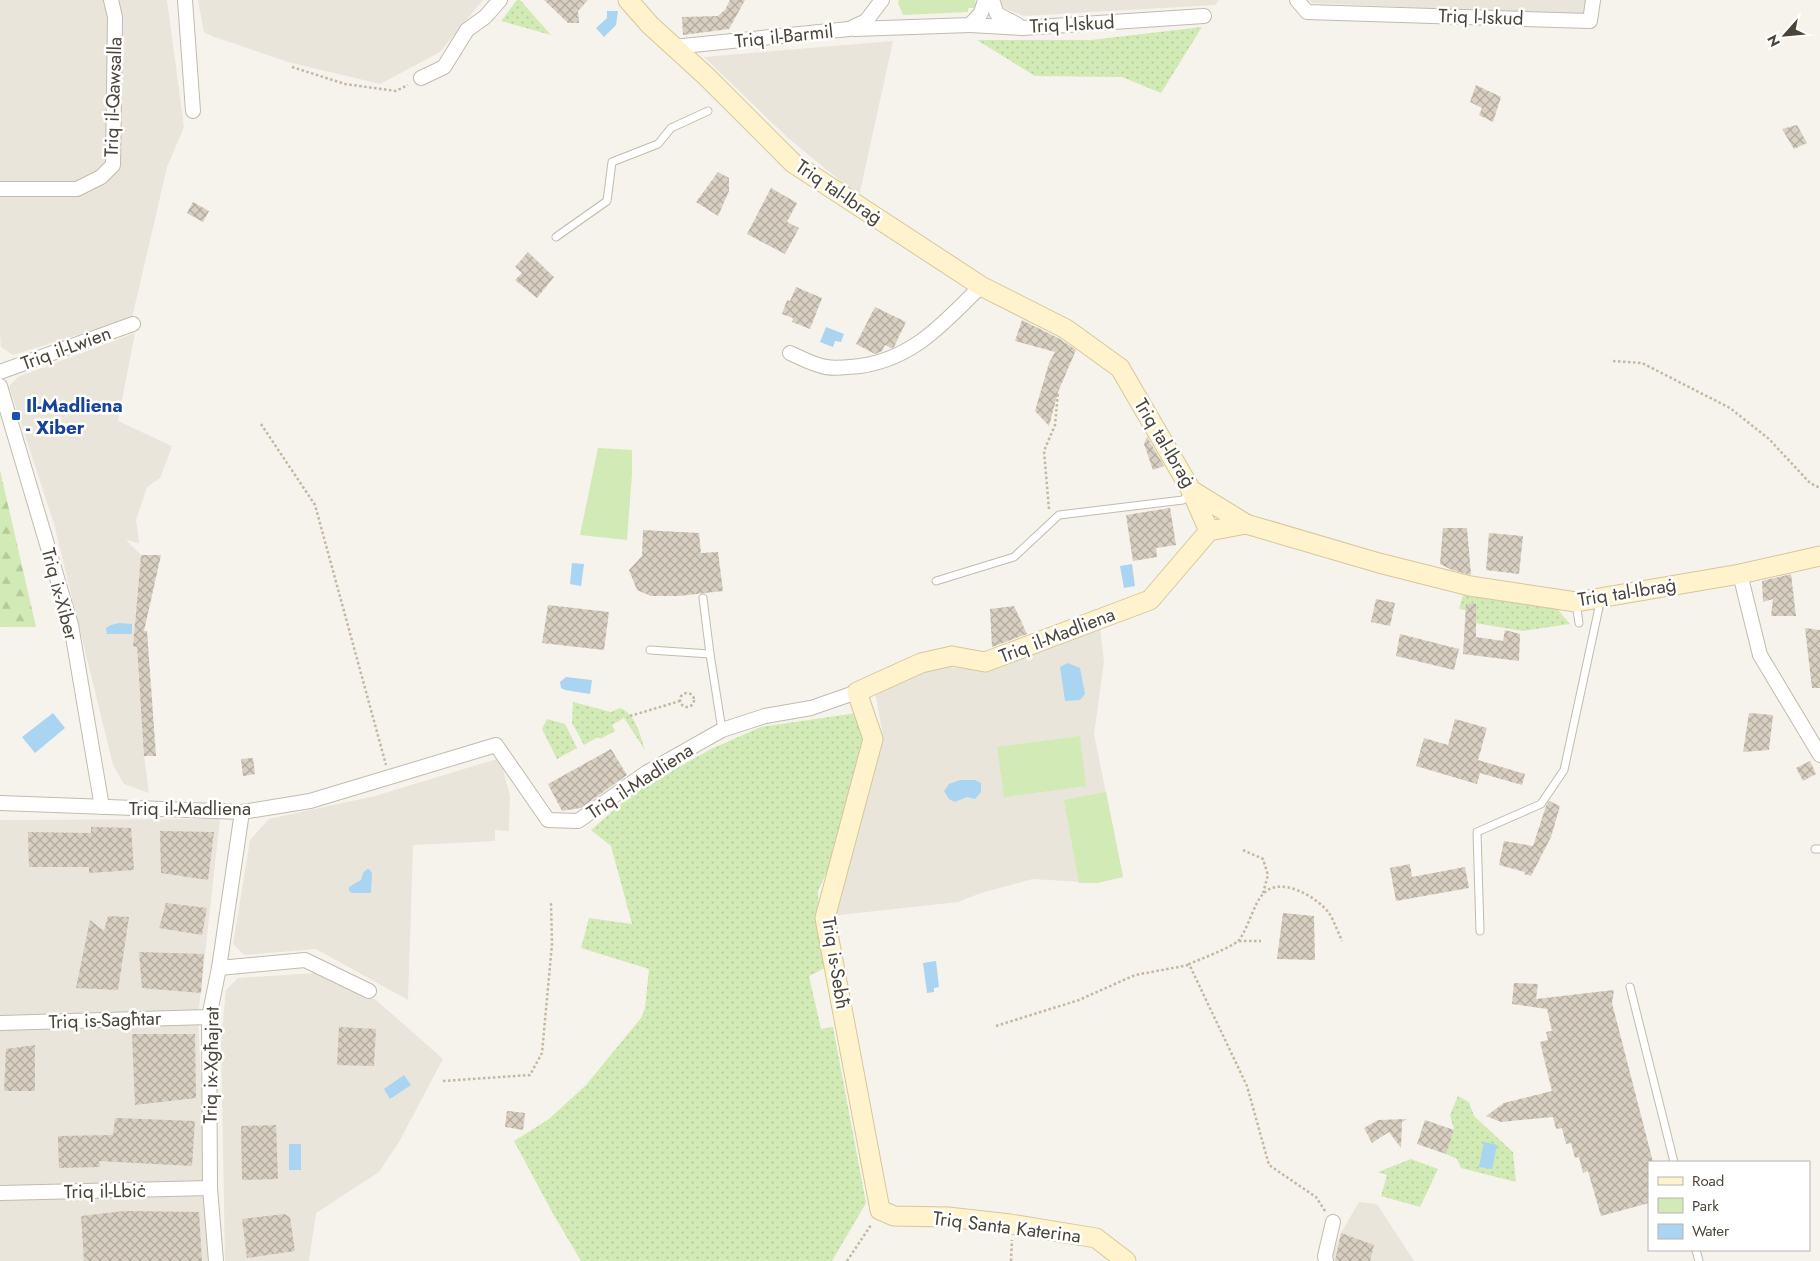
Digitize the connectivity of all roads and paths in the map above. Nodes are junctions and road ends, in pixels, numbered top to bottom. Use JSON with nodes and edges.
{"nodes":[{"id":1,"x":111,"y":0,"type":"edge"},
{"id":2,"x":185,"y":0,"type":"edge"},
{"id":3,"x":500,"y":0,"type":"edge"},
{"id":4,"x":628,"y":0,"type":"edge"},
{"id":5,"x":985,"y":0,"type":"edge"},
{"id":6,"x":992,"y":0,"type":"edge"},
{"id":7,"x":1297,"y":0,"type":"edge"},
{"id":8,"x":1593,"y":0,"type":"edge"},
{"id":9,"x":881,"y":2,"type":"edge"},
{"id":10,"x":1204,"y":16,"type":"dead end"},
{"id":11,"x":970,"y":25,"type":"junction"},
{"id":12,"x":901,"y":26,"type":"junction"},
{"id":13,"x":1022,"y":28,"type":"junction"},
{"id":14,"x":849,"y":29,"type":"junction"},
{"id":15,"x":673,"y":47,"type":"junction"},
{"id":16,"x":292,"y":67,"type":"dead end"},
{"id":17,"x":422,"y":78,"type":"joint"},
{"id":18,"x":193,"y":111,"type":"dead end"},
{"id":19,"x":708,"y":111,"type":"dead end"},
{"id":20,"x":0,"y":189,"type":"edge"},
{"id":21,"x":556,"y":237,"type":"dead end"},
{"id":22,"x":981,"y":286,"type":"junction"},
{"id":23,"x":133,"y":324,"type":"dead end"},
{"id":24,"x":790,"y":353,"type":"dead end"},
{"id":25,"x":1613,"y":361,"type":"dead end"},
{"id":26,"x":0,"y":372,"type":"edge"},
{"id":27,"x":0,"y":386,"type":"edge"},
{"id":28,"x":1058,"y":392,"type":"dead end"},
{"id":29,"x":261,"y":424,"type":"dead end"},
{"id":30,"x":1820,"y":488,"type":"edge"},
{"id":31,"x":1191,"y":490,"type":"junction"},
{"id":32,"x":1050,"y":523,"type":"junction"},
{"id":33,"x":1246,"y":524,"type":"junction"},
{"id":34,"x":1209,"y":531,"type":"junction"},
{"id":35,"x":1820,"y":556,"type":"edge"},
{"id":36,"x":1740,"y":574,"type":"junction"},
{"id":37,"x":936,"y":580,"type":"dead end"},
{"id":38,"x":703,"y":598,"type":"dead end"},
{"id":39,"x":1601,"y":598,"type":"junction"},
{"id":40,"x":1576,"y":602,"type":"junction"},
{"id":41,"x":1579,"y":623,"type":"dead end"},
{"id":42,"x":650,"y":650,"type":"dead end"},
{"id":43,"x":710,"y":654,"type":"junction"},
{"id":44,"x":857,"y":692,"type":"junction"},
{"id":45,"x":680,"y":701,"type":"junction"},
{"id":46,"x":630,"y":716,"type":"dead end"},
{"id":47,"x":722,"y":730,"type":"junction"},
{"id":48,"x":1820,"y":755,"type":"edge"},
{"id":49,"x":389,"y":778,"type":"junction"},
{"id":50,"x":0,"y":803,"type":"edge"},
{"id":51,"x":102,"y":808,"type":"junction"},
{"id":52,"x":242,"y":812,"type":"junction"},
{"id":53,"x":1243,"y":850,"type":"dead end"},
{"id":54,"x":1263,"y":893,"type":"junction"},
{"id":55,"x":551,"y":904,"type":"dead end"},
{"id":56,"x":1480,"y":931,"type":"dead end"},
{"id":57,"x":1239,"y":941,"type":"junction"},
{"id":58,"x":1261,"y":941,"type":"dead end"},
{"id":59,"x":1342,"y":941,"type":"dead end"},
{"id":60,"x":1189,"y":964,"type":"junction"},
{"id":61,"x":219,"y":968,"type":"junction"},
{"id":62,"x":1630,"y":987,"type":"dead end"},
{"id":63,"x":369,"y":991,"type":"dead end"},
{"id":64,"x":209,"y":1017,"type":"junction"},
{"id":65,"x":0,"y":1023,"type":"edge"},
{"id":66,"x":996,"y":1026,"type":"dead end"},
{"id":67,"x":443,"y":1081,"type":"dead end"},
{"id":68,"x":1674,"y":1161,"type":"edge"},
{"id":69,"x":210,"y":1188,"type":"junction"},
{"id":70,"x":0,"y":1193,"type":"edge"},
{"id":71,"x":880,"y":1210,"type":"junction"},
{"id":72,"x":1333,"y":1222,"type":"joint"},
{"id":73,"x":216,"y":1261,"type":"edge"},
{"id":74,"x":847,"y":1261,"type":"edge"},
{"id":75,"x":1126,"y":1261,"type":"edge"},
{"id":76,"x":1326,"y":1261,"type":"edge"}],
"edges":[{"from":1,"to":20,"type":"street","name":"Triq il-Qawsalla"},
{"from":2,"to":18,"type":"street"},
{"from":3,"to":17,"type":"street"},
{"from":4,"to":15,"type":"main road","name":"Triq tal-Ibraġ"},
{"from":5,"to":11,"type":"street"},
{"from":6,"to":13,"type":"street"},
{"from":7,"to":8,"type":"street","name":"Triq l-Iskud"},
{"from":9,"to":12,"type":"street"},
{"from":9,"to":14,"type":"street","name":"Triq il-Barmil"},
{"from":10,"to":13,"type":"street","name":"Triq l-Iskud"},
{"from":11,"to":12,"type":"street","name":"Triq l-Iskud"},
{"from":11,"to":13,"type":"street","name":"Triq l-Iskud"},
{"from":12,"to":14,"type":"street","name":"Triq l-Iskud"},
{"from":14,"to":15,"type":"street","name":"Triq il-Barmil"},
{"from":15,"to":22,"type":"main road","name":"Triq tal-Ibraġ"},
{"from":16,"to":17,"type":"path"},
{"from":19,"to":21,"type":"lane"},
{"from":22,"to":24,"type":"street"},
{"from":22,"to":31,"type":"main road","name":"Triq tal-Ibraġ"},
{"from":23,"to":26,"type":"street","name":"Triq il-Lwien"},
{"from":25,"to":30,"type":"path"},
{"from":27,"to":51,"type":"street","name":"Triq ix-Xiber"},
{"from":28,"to":32,"type":"path"},
{"from":29,"to":49,"type":"path"},
{"from":31,"to":32,"type":"lane"},
{"from":31,"to":33,"type":"main road","name":"Triq tal-Ibraġ"},
{"from":31,"to":34,"type":"main road"},
{"from":32,"to":37,"type":"lane"},
{"from":33,"to":34,"type":"main road"},
{"from":33,"to":40,"type":"main road","name":"Triq tal-Ibraġ"},
{"from":34,"to":44,"type":"main road","name":"Triq il-Madliena"},
{"from":35,"to":36,"type":"main road","name":"Triq tal-Ibraġ"},
{"from":36,"to":39,"type":"main road","name":"Triq tal-Ibraġ"},
{"from":36,"to":48,"type":"street"},
{"from":38,"to":43,"type":"lane"},
{"from":39,"to":40,"type":"main road","name":"Triq tal-Ibraġ"},
{"from":39,"to":56,"type":"lane"},
{"from":40,"to":41,"type":"lane"},
{"from":42,"to":43,"type":"lane"},
{"from":43,"to":47,"type":"lane"},
{"from":44,"to":47,"type":"street","name":"Triq il-Madliena"},
{"from":44,"to":71,"type":"main road","name":"Triq is-Sebħ"},
{"from":45,"to":45,"type":"path"},
{"from":45,"to":46,"type":"path"},
{"from":47,"to":49,"type":"street","name":"Triq il-Madliena"},
{"from":49,"to":52,"type":"street","name":"Triq il-Madliena"},
{"from":50,"to":51,"type":"street","name":"Triq il-Madliena"},
{"from":51,"to":52,"type":"street","name":"Triq il-Madliena"},
{"from":52,"to":61,"type":"street","name":"Triq ix-Xgħajrat"},
{"from":53,"to":54,"type":"path"},
{"from":54,"to":57,"type":"path"},
{"from":54,"to":59,"type":"path"},
{"from":55,"to":67,"type":"path"},
{"from":57,"to":58,"type":"path"},
{"from":57,"to":60,"type":"path"},
{"from":60,"to":66,"type":"path"},
{"from":60,"to":72,"type":"path"},
{"from":61,"to":63,"type":"street"},
{"from":61,"to":64,"type":"street","name":"Triq ix-Xgħajrat"},
{"from":62,"to":68,"type":"lane"},
{"from":64,"to":65,"type":"street","name":"Triq is-Sagħtar"},
{"from":64,"to":69,"type":"street","name":"Triq ix-Xgħajrat"},
{"from":69,"to":70,"type":"street","name":"Triq il-Lbiċ"},
{"from":69,"to":73,"type":"street","name":"Triq ix-Xgħajrat"},
{"from":71,"to":74,"type":"path"},
{"from":71,"to":75,"type":"main road","name":"Triq Santa Katerina"},
{"from":72,"to":76,"type":"street"}]}
